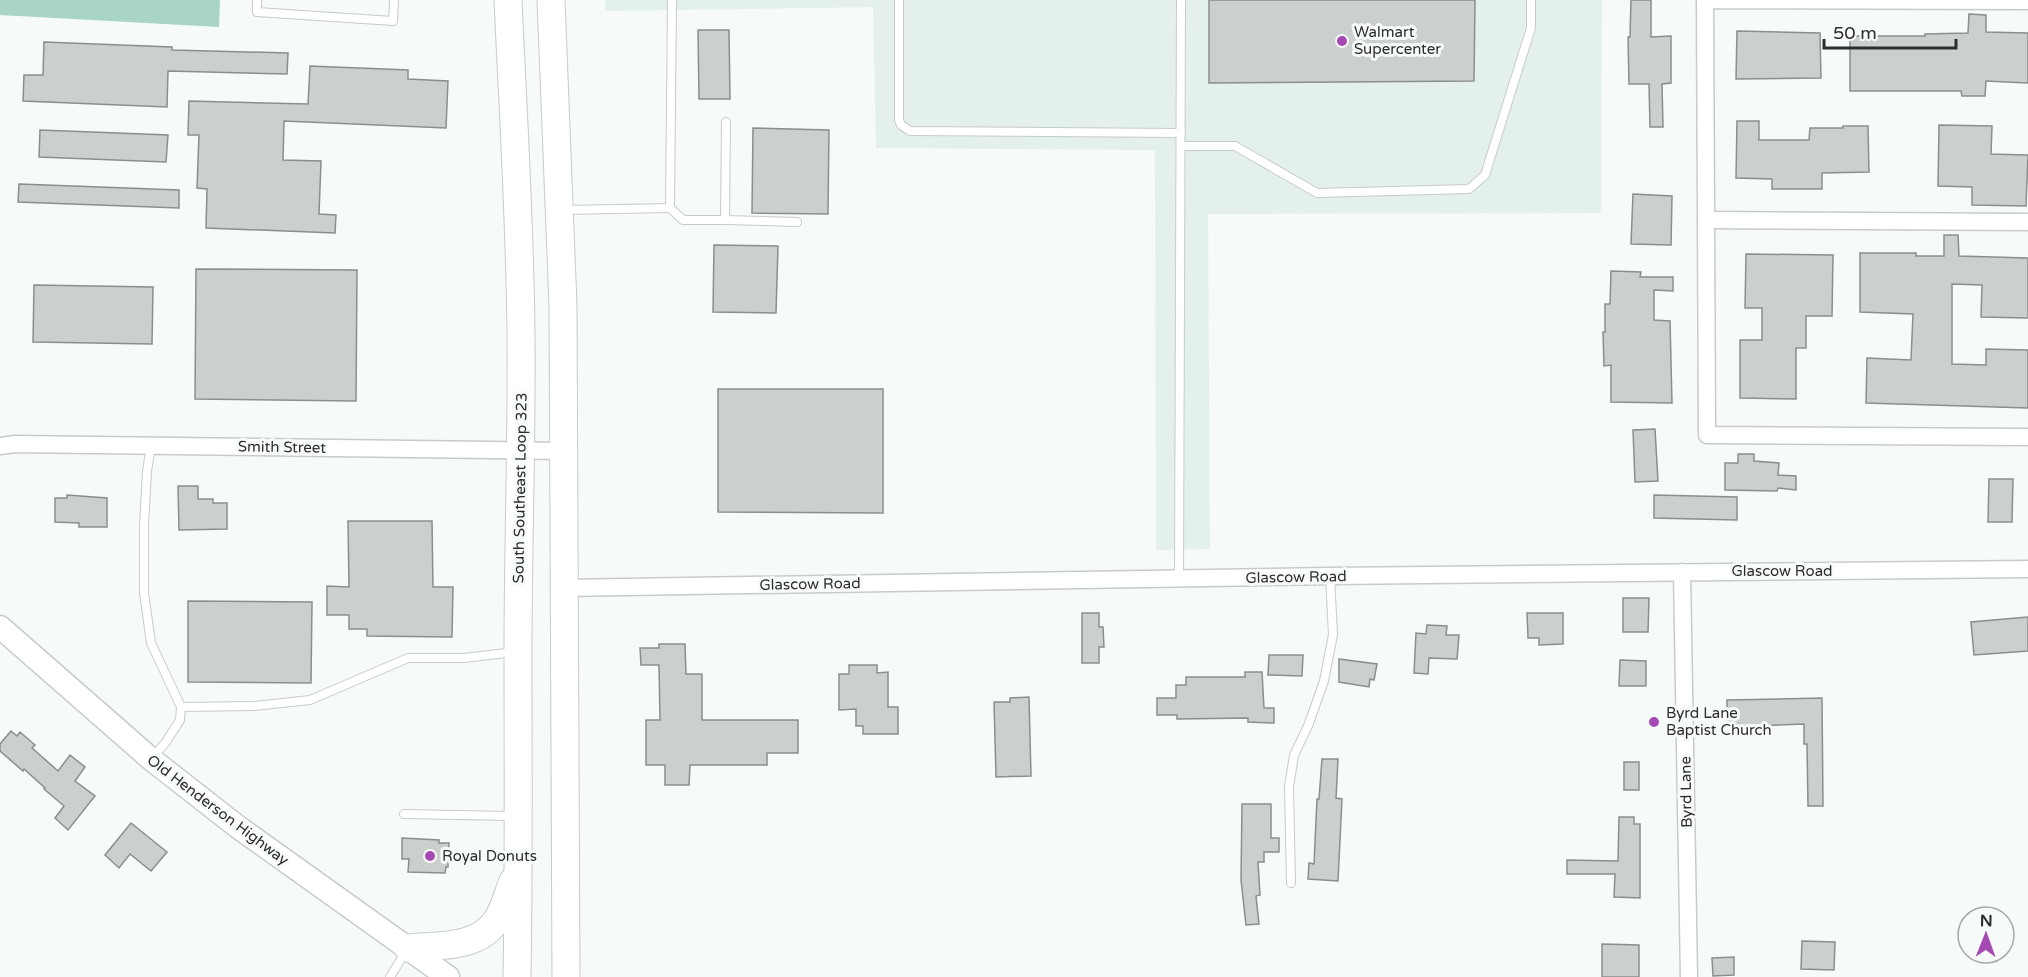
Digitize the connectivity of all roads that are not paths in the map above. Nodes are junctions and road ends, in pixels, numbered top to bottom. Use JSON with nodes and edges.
{"nodes":[{"id":1,"x":257,"y":0,"type":"edge"},
{"id":2,"x":394,"y":0,"type":"edge"},
{"id":3,"x":508,"y":0,"type":"edge"},
{"id":4,"x":551,"y":0,"type":"edge"},
{"id":5,"x":672,"y":0,"type":"edge"},
{"id":6,"x":899,"y":0,"type":"edge"},
{"id":7,"x":1181,"y":0,"type":"edge"},
{"id":8,"x":1531,"y":0,"type":"edge"},
{"id":9,"x":2028,"y":0,"type":"edge"},
{"id":10,"x":726,"y":122,"type":"dead end"},
{"id":11,"x":1181,"y":133,"type":"junction"},
{"id":12,"x":1181,"y":146,"type":"junction"},
{"id":13,"x":670,"y":208,"type":"junction"},
{"id":14,"x":560,"y":210,"type":"junction"},
{"id":15,"x":725,"y":220,"type":"junction"},
{"id":16,"x":1706,"y":220,"type":"junction"},
{"id":17,"x":797,"y":222,"type":"dead end"},
{"id":18,"x":2028,"y":222,"type":"edge"},
{"id":19,"x":2028,"y":437,"type":"edge"},
{"id":20,"x":0,"y":446,"type":"edge"},
{"id":21,"x":151,"y":446,"type":"junction"},
{"id":22,"x":522,"y":450,"type":"junction"},
{"id":23,"x":563,"y":451,"type":"junction"},
{"id":24,"x":2028,"y":569,"type":"edge"},
{"id":25,"x":1682,"y":572,"type":"junction"},
{"id":26,"x":1330,"y":576,"type":"junction"},
{"id":27,"x":1179,"y":579,"type":"junction"},
{"id":28,"x":564,"y":588,"type":"junction"},
{"id":29,"x":0,"y":627,"type":"edge"},
{"id":30,"x":518,"y":651,"type":"junction"},
{"id":31,"x":181,"y":707,"type":"junction"},
{"id":32,"x":151,"y":759,"type":"junction"},
{"id":33,"x":404,"y":814,"type":"dead end"},
{"id":34,"x":519,"y":816,"type":"junction"},
{"id":35,"x":519,"y":863,"type":"junction"},
{"id":36,"x":1292,"y":883,"type":"dead end"},
{"id":37,"x":408,"y":948,"type":"junction"},
{"id":38,"x":390,"y":977,"type":"edge"},
{"id":39,"x":448,"y":977,"type":"edge"},
{"id":40,"x":517,"y":977,"type":"edge"},
{"id":41,"x":567,"y":977,"type":"edge"},
{"id":42,"x":1689,"y":977,"type":"edge"}],
"edges":[{"from":1,"to":2,"type":"lane"},
{"from":3,"to":22,"type":"highway","name":"South Southeast Loop 323"},
{"from":4,"to":14,"type":"highway"},
{"from":5,"to":13,"type":"lane"},
{"from":6,"to":11,"type":"lane"},
{"from":7,"to":11,"type":"lane"},
{"from":8,"to":12,"type":"lane"},
{"from":9,"to":16,"type":"street"},
{"from":10,"to":15,"type":"lane"},
{"from":11,"to":12,"type":"lane"},
{"from":12,"to":27,"type":"lane"},
{"from":13,"to":14,"type":"lane"},
{"from":13,"to":15,"type":"lane"},
{"from":14,"to":23,"type":"highway"},
{"from":15,"to":17,"type":"lane"},
{"from":16,"to":18,"type":"street"},
{"from":16,"to":19,"type":"street"},
{"from":20,"to":21,"type":"street","name":"Smith Street"},
{"from":21,"to":22,"type":"street","name":"Smith Street"},
{"from":21,"to":31,"type":"lane"},
{"from":22,"to":23,"type":"street","name":"Smith Street"},
{"from":22,"to":30,"type":"highway","name":"South Southeast Loop 323"},
{"from":23,"to":28,"type":"highway"},
{"from":24,"to":25,"type":"street","name":"Glascow Road"},
{"from":25,"to":26,"type":"street","name":"Glascow Road"},
{"from":25,"to":42,"type":"street","name":"Byrd Lane"},
{"from":26,"to":27,"type":"street","name":"Glascow Road"},
{"from":26,"to":36,"type":"lane"},
{"from":27,"to":28,"type":"street","name":"Glascow Road"},
{"from":28,"to":41,"type":"highway"},
{"from":29,"to":32,"type":"main road","name":"Old Henderson Highway"},
{"from":30,"to":31,"type":"lane"},
{"from":30,"to":34,"type":"highway","name":"South Southeast Loop 323"},
{"from":31,"to":32,"type":"lane"},
{"from":32,"to":37,"type":"main road","name":"Old Henderson Highway"},
{"from":33,"to":34,"type":"lane"},
{"from":34,"to":35,"type":"highway","name":"South Southeast Loop 323"},
{"from":35,"to":37,"type":"highway"},
{"from":35,"to":40,"type":"highway","name":"South Southeast Loop 323"},
{"from":37,"to":38,"type":"lane"},
{"from":37,"to":39,"type":"main road","name":"Old Henderson Highway"}]}
